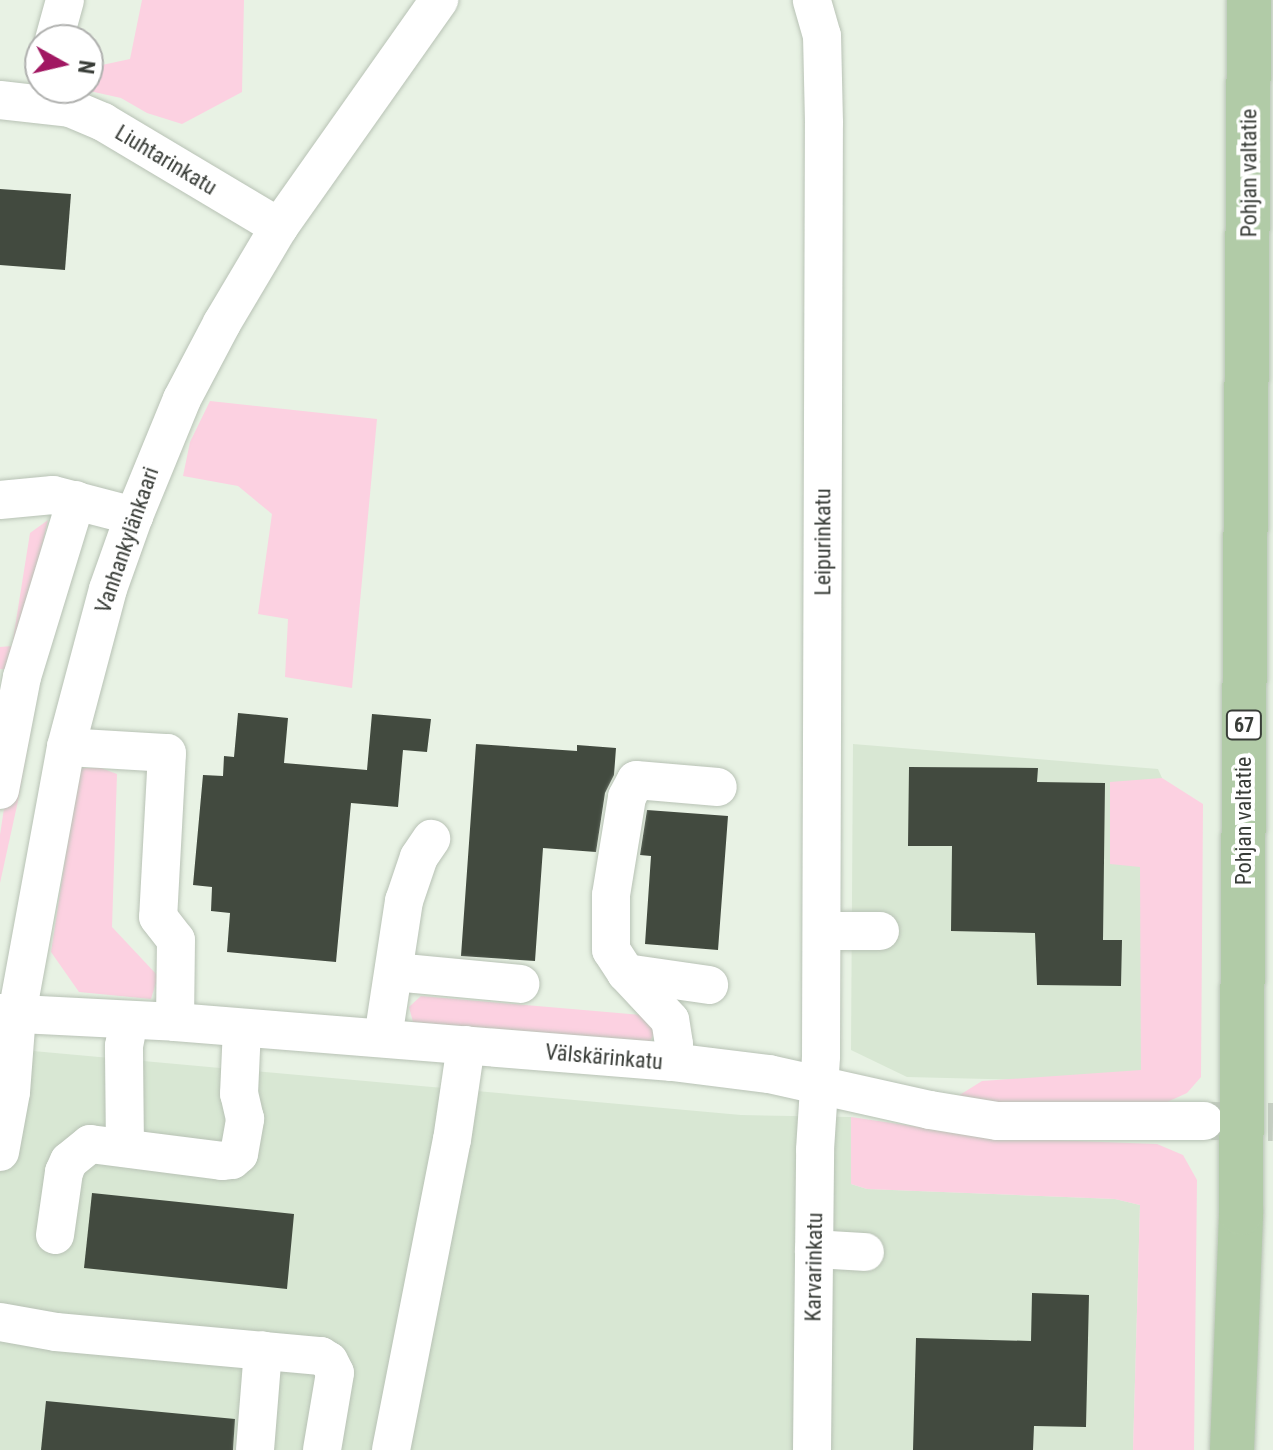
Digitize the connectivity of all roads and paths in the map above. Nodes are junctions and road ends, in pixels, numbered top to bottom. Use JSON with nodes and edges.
{"nodes":[{"id":1,"x":65,"y":0,"type":"edge"},
{"id":2,"x":439,"y":0,"type":"edge"},
{"id":3,"x":812,"y":0,"type":"edge"},
{"id":4,"x":1249,"y":0,"type":"edge"},
{"id":5,"x":58,"y":24,"type":"edge"},
{"id":6,"x":55,"y":104,"type":"edge"},
{"id":7,"x":279,"y":227,"type":"junction"},
{"id":8,"x":0,"y":500,"type":"edge"},
{"id":9,"x":76,"y":500,"type":"junction"},
{"id":10,"x":134,"y":516,"type":"junction"},
{"id":11,"x":11,"y":676,"type":"edge"},
{"id":12,"x":66,"y":747,"type":"junction"},
{"id":13,"x":718,"y":787,"type":"dead end"},
{"id":14,"x":0,"y":790,"type":"edge"},
{"id":15,"x":431,"y":839,"type":"dead end"},
{"id":16,"x":823,"y":931,"type":"junction"},
{"id":17,"x":880,"y":931,"type":"dead end"},
{"id":18,"x":394,"y":972,"type":"junction"},
{"id":19,"x":626,"y":973,"type":"junction"},
{"id":20,"x":520,"y":984,"type":"dead end"},
{"id":21,"x":709,"y":985,"type":"dead end"},
{"id":22,"x":9,"y":1013,"type":"edge"},
{"id":23,"x":129,"y":1020,"type":"junction"},
{"id":24,"x":175,"y":1022,"type":"junction"},
{"id":25,"x":242,"y":1028,"type":"junction"},
{"id":26,"x":383,"y":1038,"type":"junction"},
{"id":27,"x":466,"y":1045,"type":"junction"},
{"id":28,"x":672,"y":1062,"type":"junction"},
{"id":29,"x":819,"y":1085,"type":"junction"},
{"id":30,"x":1204,"y":1121,"type":"tunnel mouth"},
{"id":31,"x":125,"y":1148,"type":"junction"},
{"id":32,"x":0,"y":1152,"type":"edge"},
{"id":33,"x":55,"y":1235,"type":"dead end"},
{"id":34,"x":814,"y":1249,"type":"junction"},
{"id":35,"x":865,"y":1252,"type":"dead end"},
{"id":36,"x":0,"y":1322,"type":"edge"},
{"id":37,"x":263,"y":1350,"type":"junction"},
{"id":38,"x":255,"y":1450,"type":"edge"},
{"id":39,"x":322,"y":1450,"type":"edge"},
{"id":40,"x":391,"y":1450,"type":"edge"},
{"id":41,"x":812,"y":1450,"type":"edge"},
{"id":42,"x":1232,"y":1450,"type":"edge"}],
"edges":[{"from":1,"to":5,"type":"street"},
{"from":2,"to":7,"type":"street","name":"Vanhankylänkaari"},
{"from":3,"to":16,"type":"street","name":"Leipurinkatu"},
{"from":4,"to":42,"type":"main road","name":"Pohjan valtatie","number":"67"},
{"from":6,"to":7,"type":"street","name":"Liuhtarinkatu"},
{"from":7,"to":10,"type":"street","name":"Vanhankylänkaari"},
{"from":8,"to":9,"type":"street"},
{"from":9,"to":10,"type":"street"},
{"from":9,"to":11,"type":"street"},
{"from":10,"to":12,"type":"street","name":"Vanhankylänkaari"},
{"from":11,"to":14,"type":"street"},
{"from":12,"to":22,"type":"street","name":"Vanhankylänkaari"},
{"from":12,"to":24,"type":"street"},
{"from":13,"to":19,"type":"street"},
{"from":15,"to":18,"type":"street"},
{"from":16,"to":17,"type":"street"},
{"from":16,"to":29,"type":"street","name":"Leipurinkatu"},
{"from":18,"to":20,"type":"street"},
{"from":18,"to":26,"type":"street"},
{"from":19,"to":21,"type":"street"},
{"from":19,"to":28,"type":"street"},
{"from":22,"to":23,"type":"street","name":"Välskärinkatu"},
{"from":22,"to":32,"type":"street","name":"Vanhankylänkaari"},
{"from":23,"to":24,"type":"street","name":"Välskärinkatu"},
{"from":23,"to":31,"type":"street"},
{"from":24,"to":25,"type":"street","name":"Välskärinkatu"},
{"from":25,"to":26,"type":"street","name":"Välskärinkatu"},
{"from":25,"to":31,"type":"street"},
{"from":26,"to":27,"type":"street","name":"Välskärinkatu"},
{"from":27,"to":28,"type":"street","name":"Välskärinkatu"},
{"from":27,"to":40,"type":"street"},
{"from":28,"to":29,"type":"street","name":"Välskärinkatu"},
{"from":29,"to":30,"type":"street","name":"Välskärinkatu"},
{"from":29,"to":34,"type":"street","name":"Karvarinkatu"},
{"from":31,"to":33,"type":"street"},
{"from":34,"to":35,"type":"street"},
{"from":34,"to":41,"type":"street","name":"Karvarinkatu"},
{"from":36,"to":37,"type":"street"},
{"from":37,"to":38,"type":"street"},
{"from":37,"to":39,"type":"street"}]}
